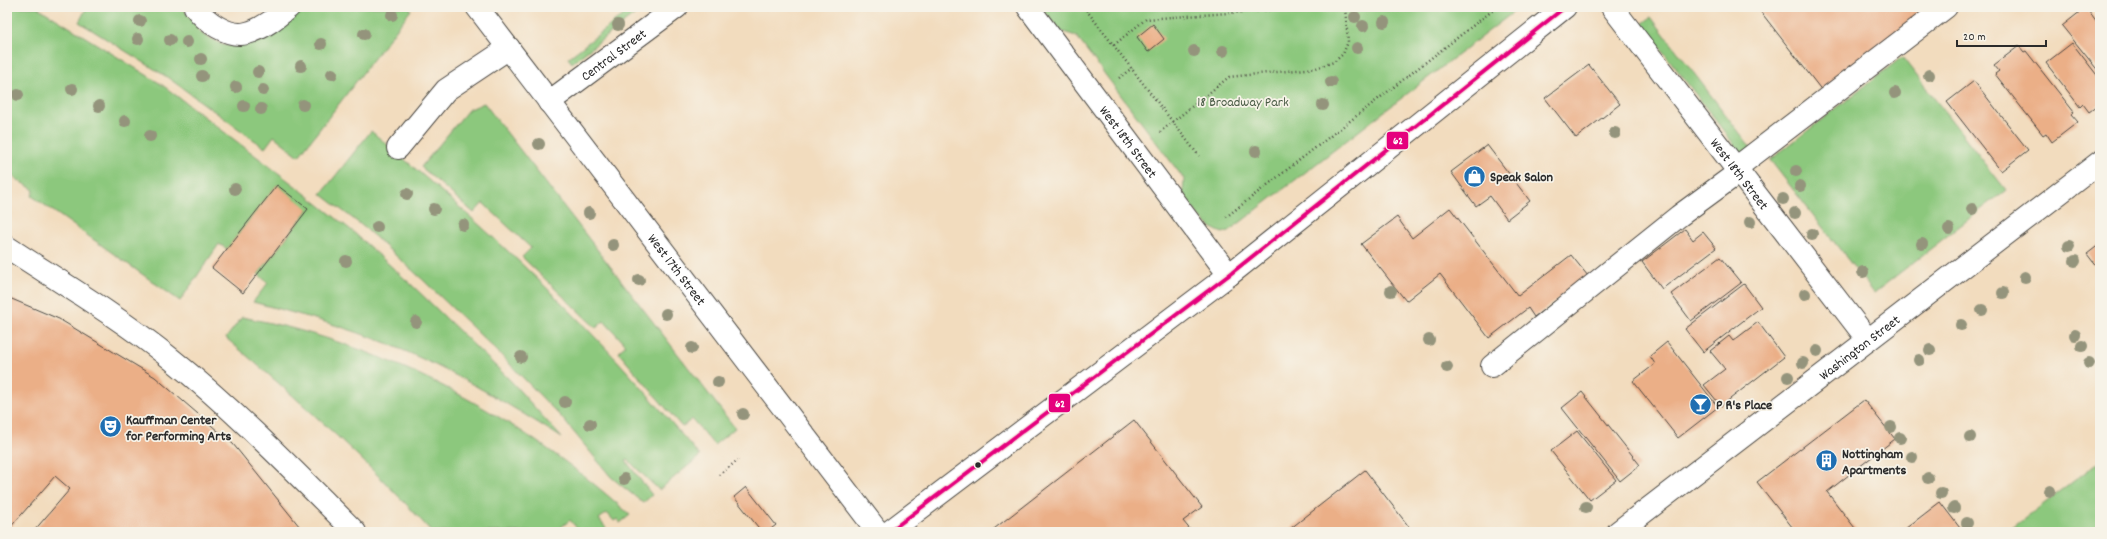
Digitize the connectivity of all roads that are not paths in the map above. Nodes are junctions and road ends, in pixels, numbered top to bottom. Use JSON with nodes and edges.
{"nodes":[{"id":1,"x":195,"y":7,"type":"edge"},
{"id":2,"x":289,"y":7,"type":"edge"},
{"id":3,"x":477,"y":7,"type":"edge"},
{"id":4,"x":677,"y":7,"type":"edge"},
{"id":5,"x":1028,"y":7,"type":"edge"},
{"id":6,"x":1564,"y":7,"type":"edge"},
{"id":7,"x":1612,"y":7,"type":"edge"},
{"id":8,"x":1946,"y":7,"type":"edge"},
{"id":9,"x":509,"y":48,"type":"junction"},
{"id":10,"x":550,"y":102,"type":"junction"},
{"id":11,"x":398,"y":148,"type":"dead end"},
{"id":12,"x":2100,"y":162,"type":"edge"},
{"id":13,"x":1738,"y":170,"type":"junction"},
{"id":14,"x":7,"y":247,"type":"edge"},
{"id":15,"x":1229,"y":275,"type":"junction"},
{"id":16,"x":1868,"y":340,"type":"junction"},
{"id":17,"x":1492,"y":366,"type":"dead end"},
{"id":18,"x":355,"y":532,"type":"edge"},
{"id":19,"x":878,"y":532,"type":"edge"},
{"id":20,"x":889,"y":532,"type":"edge"},
{"id":21,"x":1618,"y":532,"type":"edge"}],
"edges":[{"from":1,"to":2,"type":"street"},
{"from":3,"to":9,"type":"street","name":"West 17th Street"},
{"from":4,"to":10,"type":"street","name":"Central Street"},
{"from":5,"to":15,"type":"street","name":"West 18th Street"},
{"from":6,"to":15,"type":"street"},
{"from":7,"to":13,"type":"street","name":"West 18th Street"},
{"from":8,"to":13,"type":"street"},
{"from":9,"to":10,"type":"street","name":"West 17th Street"},
{"from":9,"to":11,"type":"street"},
{"from":10,"to":19,"type":"street","name":"West 17th Street"},
{"from":12,"to":16,"type":"street","name":"Washington Street"},
{"from":13,"to":16,"type":"street","name":"West 18th Street"},
{"from":13,"to":17,"type":"street"},
{"from":14,"to":18,"type":"street"},
{"from":15,"to":20,"type":"street"},
{"from":16,"to":21,"type":"street","name":"Washington Street"}]}
